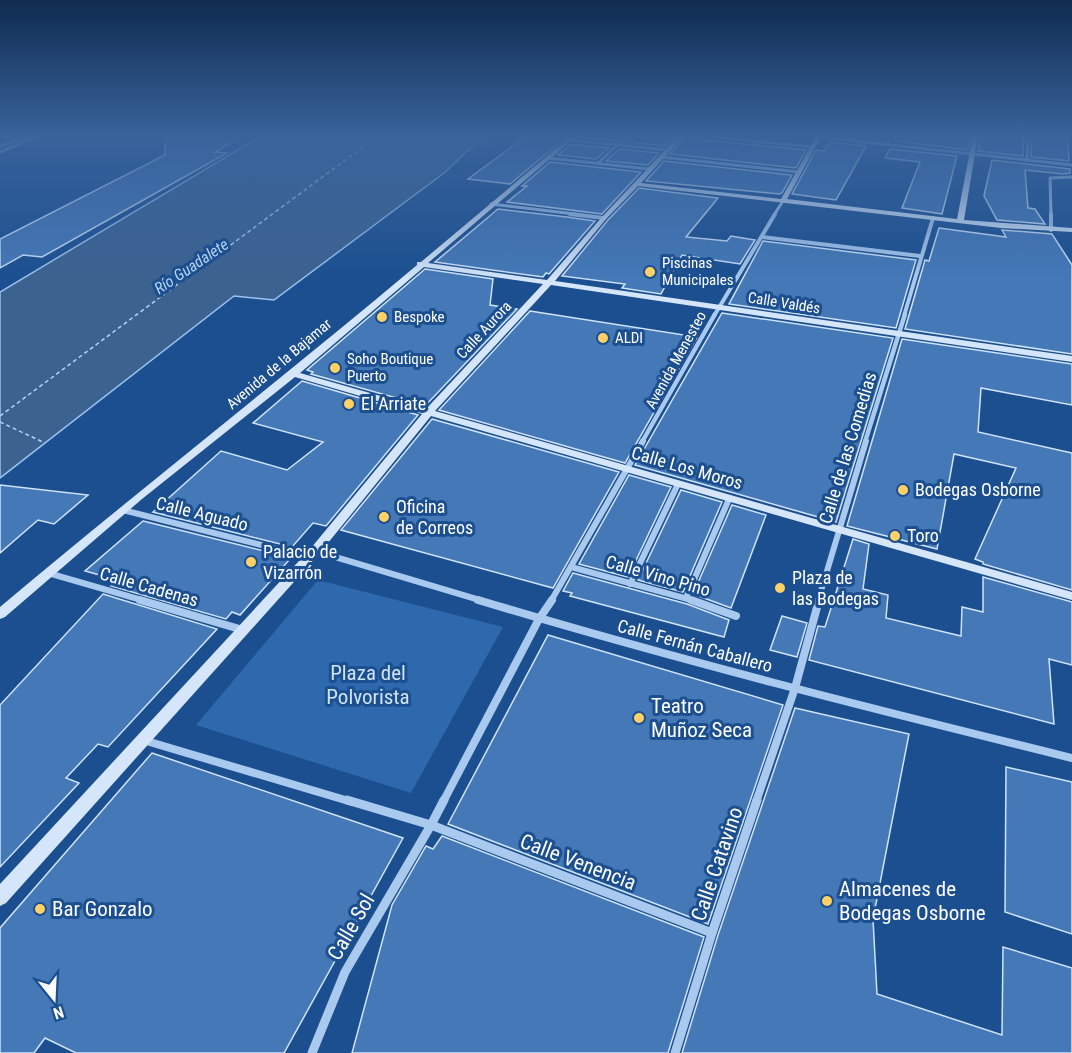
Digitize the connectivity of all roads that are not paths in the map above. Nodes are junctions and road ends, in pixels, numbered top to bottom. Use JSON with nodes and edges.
{"nodes":[{"id":1,"x":516,"y":184,"type":"edge"},
{"id":2,"x":637,"y":184,"type":"edge"},
{"id":3,"x":638,"y":184,"type":"edge"},
{"id":4,"x":792,"y":184,"type":"edge"},
{"id":5,"x":967,"y":184,"type":"edge"},
{"id":6,"x":1050,"y":184,"type":"edge"},
{"id":7,"x":783,"y":201,"type":"junction"},
{"id":8,"x":491,"y":204,"type":"junction"},
{"id":9,"x":604,"y":218,"type":"junction"},
{"id":10,"x":933,"y":218,"type":"junction"},
{"id":11,"x":960,"y":221,"type":"junction"},
{"id":12,"x":1051,"y":230,"type":"junction"},
{"id":13,"x":1072,"y":230,"type":"edge"},
{"id":14,"x":762,"y":237,"type":"junction"},
{"id":15,"x":920,"y":256,"type":"junction"},
{"id":16,"x":420,"y":264,"type":"junction"},
{"id":17,"x":549,"y":283,"type":"junction"},
{"id":18,"x":719,"y":307,"type":"junction"},
{"id":19,"x":899,"y":334,"type":"junction"},
{"id":20,"x":1072,"y":359,"type":"edge"},
{"id":21,"x":293,"y":374,"type":"junction"},
{"id":22,"x":428,"y":413,"type":"junction"},
{"id":23,"x":628,"y":470,"type":"junction"},
{"id":24,"x":678,"y":484,"type":"junction"},
{"id":25,"x":729,"y":499,"type":"junction"},
{"id":26,"x":123,"y":510,"type":"junction"},
{"id":27,"x":838,"y":530,"type":"junction"},
{"id":28,"x":312,"y":554,"type":"junction"},
{"id":29,"x":572,"y":567,"type":"junction"},
{"id":30,"x":48,"y":573,"type":"junction"},
{"id":31,"x":630,"y":584,"type":"junction"},
{"id":32,"x":1072,"y":596,"type":"edge"},
{"id":33,"x":686,"y":598,"type":"junction"},
{"id":34,"x":0,"y":614,"type":"edge"},
{"id":35,"x":736,"y":616,"type":"dead end"},
{"id":36,"x":539,"y":619,"type":"junction"},
{"id":37,"x":243,"y":630,"type":"junction"},
{"id":38,"x":795,"y":688,"type":"junction"},
{"id":39,"x":142,"y":740,"type":"junction"},
{"id":40,"x":1072,"y":758,"type":"edge"},
{"id":41,"x":431,"y":825,"type":"junction"},
{"id":42,"x":0,"y":897,"type":"edge"},
{"id":43,"x":712,"y":933,"type":"junction"},
{"id":44,"x":312,"y":1053,"type":"edge"},
{"id":45,"x":675,"y":1053,"type":"edge"}],
"edges":[{"from":1,"to":8,"type":"street","name":"Avenida de la Bajamar"},
{"from":2,"to":9,"type":"street","name":"Calle Aurora"},
{"from":3,"to":7,"type":"street"},
{"from":4,"to":7,"type":"street"},
{"from":5,"to":11,"type":"street"},
{"from":6,"to":12,"type":"street"},
{"from":7,"to":10,"type":"street"},
{"from":7,"to":14,"type":"street","name":"Avenida Menesteo"},
{"from":8,"to":9,"type":"street"},
{"from":8,"to":16,"type":"street","name":"Avenida de la Bajamar"},
{"from":9,"to":17,"type":"street","name":"Calle Aurora"},
{"from":10,"to":11,"type":"street"},
{"from":10,"to":15,"type":"street","name":"Calle de las Comedias"},
{"from":11,"to":12,"type":"street"},
{"from":12,"to":13,"type":"street"},
{"from":14,"to":15,"type":"street"},
{"from":14,"to":18,"type":"street","name":"Avenida Menesteo"},
{"from":15,"to":19,"type":"street","name":"Calle de las Comedias"},
{"from":16,"to":17,"type":"street","name":"Calle Valdés"},
{"from":16,"to":21,"type":"street","name":"Avenida de la Bajamar"},
{"from":17,"to":18,"type":"street","name":"Calle Valdés"},
{"from":17,"to":22,"type":"street","name":"Calle Aurora"},
{"from":18,"to":19,"type":"street","name":"Calle Valdés"},
{"from":18,"to":23,"type":"street","name":"Avenida Menesteo"},
{"from":19,"to":20,"type":"street","name":"Calle Valdés"},
{"from":19,"to":27,"type":"street","name":"Calle de las Comedias"},
{"from":21,"to":22,"type":"street","name":"Calle Los Moros"},
{"from":21,"to":26,"type":"street","name":"Avenida de la Bajamar"},
{"from":22,"to":23,"type":"street","name":"Calle Los Moros"},
{"from":22,"to":28,"type":"street","name":"Calle Aurora"},
{"from":23,"to":24,"type":"street","name":"Calle Los Moros"},
{"from":23,"to":29,"type":"street","name":"Avenida Menesteo"},
{"from":24,"to":25,"type":"street","name":"Calle Los Moros"},
{"from":24,"to":31,"type":"street"},
{"from":25,"to":27,"type":"street","name":"Calle Los Moros"},
{"from":25,"to":33,"type":"street"},
{"from":26,"to":28,"type":"street","name":"Calle Aguado"},
{"from":26,"to":30,"type":"street","name":"Avenida de la Bajamar"},
{"from":27,"to":32,"type":"street","name":"Calle Los Moros"},
{"from":27,"to":38,"type":"street","name":"Calle de las Comedias"},
{"from":28,"to":36,"type":"street","name":"Calle Fernán Caballero"},
{"from":28,"to":37,"type":"street"},
{"from":29,"to":31,"type":"street","name":"Calle Vino Pino"},
{"from":29,"to":36,"type":"street","name":"Avenida Menesteo"},
{"from":30,"to":34,"type":"street","name":"Avenida de la Bajamar"},
{"from":30,"to":37,"type":"street","name":"Calle Cadenas"},
{"from":31,"to":33,"type":"street","name":"Calle Vino Pino"},
{"from":33,"to":35,"type":"street","name":"Calle Vino Pino"},
{"from":36,"to":38,"type":"street","name":"Calle Fernán Caballero"},
{"from":36,"to":41,"type":"street","name":"Calle Sol"},
{"from":37,"to":39,"type":"street"},
{"from":38,"to":40,"type":"street","name":"Calle Fernán Caballero"},
{"from":38,"to":43,"type":"street","name":"Calle Catavino"},
{"from":39,"to":41,"type":"street","name":"Calle Venencia"},
{"from":39,"to":42,"type":"street"},
{"from":41,"to":43,"type":"street","name":"Calle Venencia"},
{"from":41,"to":44,"type":"street","name":"Calle Sol"},
{"from":43,"to":45,"type":"street","name":"Calle Catavino"}]}
